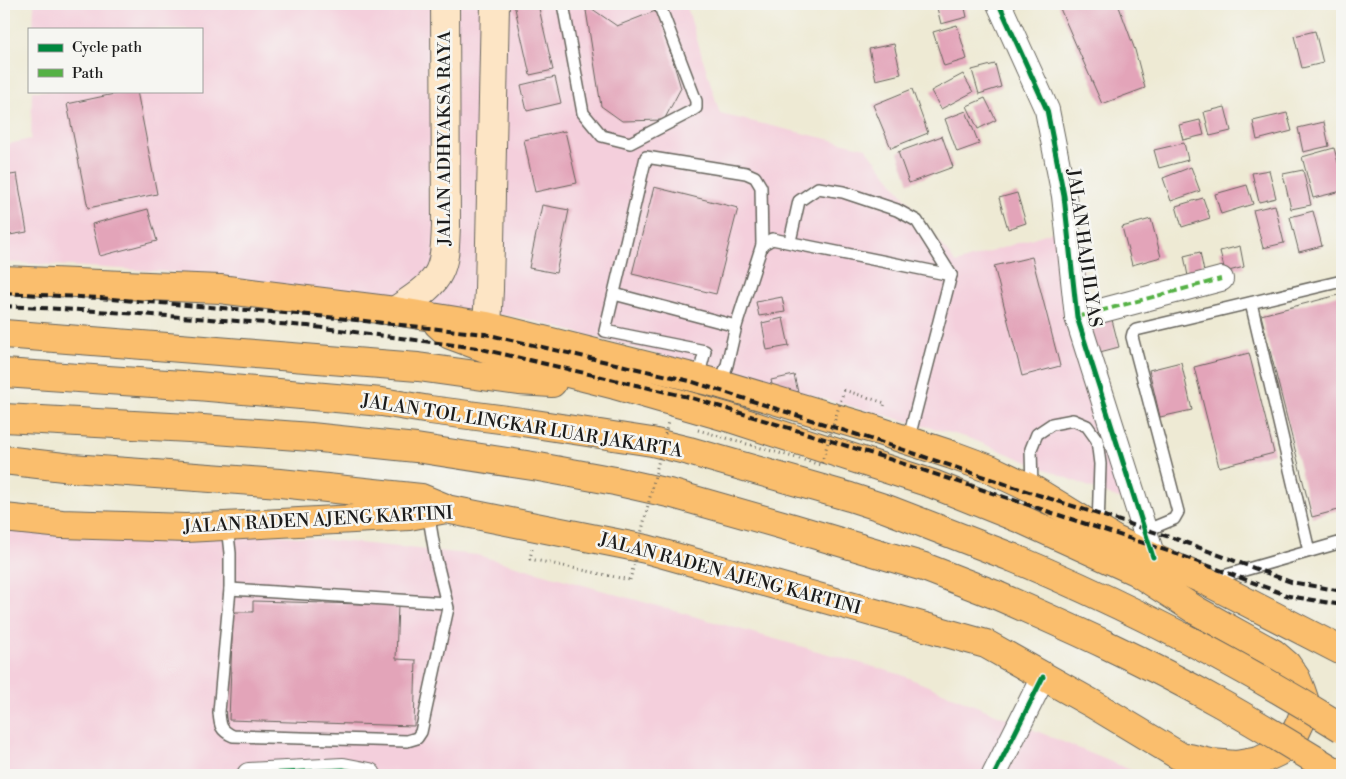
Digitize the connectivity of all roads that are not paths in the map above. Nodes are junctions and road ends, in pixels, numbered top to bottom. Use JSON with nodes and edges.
{"nodes":[{"id":1,"x":445,"y":4,"type":"edge"},
{"id":2,"x":495,"y":4,"type":"edge"},
{"id":3,"x":563,"y":4,"type":"edge"},
{"id":4,"x":659,"y":4,"type":"edge"},
{"id":5,"x":999,"y":4,"type":"edge"},
{"id":6,"x":790,"y":241,"type":"junction"},
{"id":7,"x":762,"y":245,"type":"junction"},
{"id":8,"x":951,"y":275,"type":"junction"},
{"id":9,"x":1221,"y":279,"type":"dead end"},
{"id":10,"x":4,"y":280,"type":"edge"},
{"id":11,"x":1342,"y":281,"type":"edge"},
{"id":12,"x":614,"y":294,"type":"junction"},
{"id":13,"x":1251,"y":303,"type":"junction"},
{"id":14,"x":395,"y":311,"type":"junction"},
{"id":15,"x":428,"y":316,"type":"junction"},
{"id":16,"x":1077,"y":317,"type":"junction"},
{"id":17,"x":487,"y":326,"type":"junction"},
{"id":18,"x":736,"y":326,"type":"junction"},
{"id":19,"x":4,"y":334,"type":"edge"},
{"id":20,"x":664,"y":369,"type":"junction"},
{"id":21,"x":4,"y":373,"type":"edge"},
{"id":22,"x":714,"y":378,"type":"junction"},
{"id":23,"x":615,"y":385,"type":"junction"},
{"id":24,"x":4,"y":418,"type":"edge"},
{"id":25,"x":908,"y":441,"type":"junction"},
{"id":26,"x":4,"y":460,"type":"edge"},
{"id":27,"x":1032,"y":489,"type":"junction"},
{"id":28,"x":437,"y":511,"type":"junction"},
{"id":29,"x":4,"y":518,"type":"edge"},
{"id":30,"x":227,"y":526,"type":"junction"},
{"id":31,"x":1145,"y":531,"type":"junction"},
{"id":32,"x":1106,"y":535,"type":"junction"},
{"id":33,"x":1342,"y":542,"type":"edge"},
{"id":34,"x":1309,"y":551,"type":"junction"},
{"id":35,"x":1144,"y":564,"type":"junction"},
{"id":36,"x":1206,"y":581,"type":"junction"},
{"id":37,"x":230,"y":589,"type":"junction"},
{"id":38,"x":446,"y":603,"type":"junction"},
{"id":39,"x":1339,"y":649,"type":"edge"},
{"id":40,"x":1273,"y":653,"type":"junction"},
{"id":41,"x":1043,"y":677,"type":"junction"},
{"id":42,"x":1342,"y":728,"type":"edge"},
{"id":43,"x":1170,"y":751,"type":"junction"},
{"id":44,"x":249,"y":775,"type":"edge"},
{"id":45,"x":369,"y":775,"type":"edge"},
{"id":46,"x":994,"y":775,"type":"edge"},
{"id":47,"x":1211,"y":775,"type":"edge"},
{"id":48,"x":1340,"y":775,"type":"edge"}],
"edges":[{"from":1,"to":14,"type":"main road","name":"JALAN ADHYAKSA RAYA"},
{"from":2,"to":17,"type":"main road"},
{"from":3,"to":4,"type":"lane"},
{"from":5,"to":16,"type":"street","name":"JALAN HAJI ILYAS"},
{"from":6,"to":7,"type":"lane"},
{"from":6,"to":8,"type":"lane"},
{"from":6,"to":8,"type":"lane"},
{"from":7,"to":12,"type":"lane"},
{"from":7,"to":18,"type":"lane"},
{"from":8,"to":25,"type":"lane"},
{"from":9,"to":16,"type":"street"},
{"from":10,"to":14,"type":"highway"},
{"from":11,"to":13,"type":"lane"},
{"from":12,"to":18,"type":"lane"},
{"from":12,"to":22,"type":"lane"},
{"from":13,"to":31,"type":"lane"},
{"from":13,"to":34,"type":"lane"},
{"from":14,"to":15,"type":"highway"},
{"from":15,"to":17,"type":"highway"},
{"from":15,"to":23,"type":"highway"},
{"from":16,"to":31,"type":"street","name":"JALAN HAJI ILYAS"},
{"from":17,"to":20,"type":"highway"},
{"from":18,"to":22,"type":"lane"},
{"from":19,"to":23,"type":"highway"},
{"from":20,"to":22,"type":"highway"},
{"from":20,"to":23,"type":"highway"},
{"from":21,"to":42,"type":"highway","name":"JALAN TOL LINGKAR LUAR JAKARTA","bridge":true},
{"from":22,"to":25,"type":"highway"},
{"from":23,"to":35,"type":"highway"},
{"from":24,"to":48,"type":"highway","bridge":true},
{"from":25,"to":27,"type":"highway"},
{"from":26,"to":28,"type":"highway"},
{"from":27,"to":32,"type":"highway"},
{"from":27,"to":32,"type":"lane"},
{"from":28,"to":30,"type":"highway","name":"JALAN RADEN AJENG KARTINI"},
{"from":28,"to":38,"type":"lane"},
{"from":28,"to":41,"type":"highway","name":"JALAN RADEN AJENG KARTINI"},
{"from":29,"to":30,"type":"highway","name":"JALAN RADEN AJENG KARTINI"},
{"from":30,"to":37,"type":"lane"},
{"from":31,"to":35,"type":"street","name":"JALAN HAJI ILYAS"},
{"from":32,"to":35,"type":"highway"},
{"from":33,"to":34,"type":"lane"},
{"from":34,"to":36,"type":"lane"},
{"from":35,"to":36,"type":"highway"},
{"from":35,"to":40,"type":"highway"},
{"from":36,"to":39,"type":"highway"},
{"from":37,"to":38,"type":"lane"},
{"from":37,"to":38,"type":"lane"},
{"from":39,"to":40,"type":"highway"},
{"from":40,"to":43,"type":"highway"},
{"from":41,"to":43,"type":"highway","name":"JALAN RADEN AJENG KARTINI"},
{"from":41,"to":46,"type":"street"},
{"from":43,"to":47,"type":"highway","name":"JALAN RADEN AJENG KARTINI"},
{"from":44,"to":45,"type":"street"}]}
